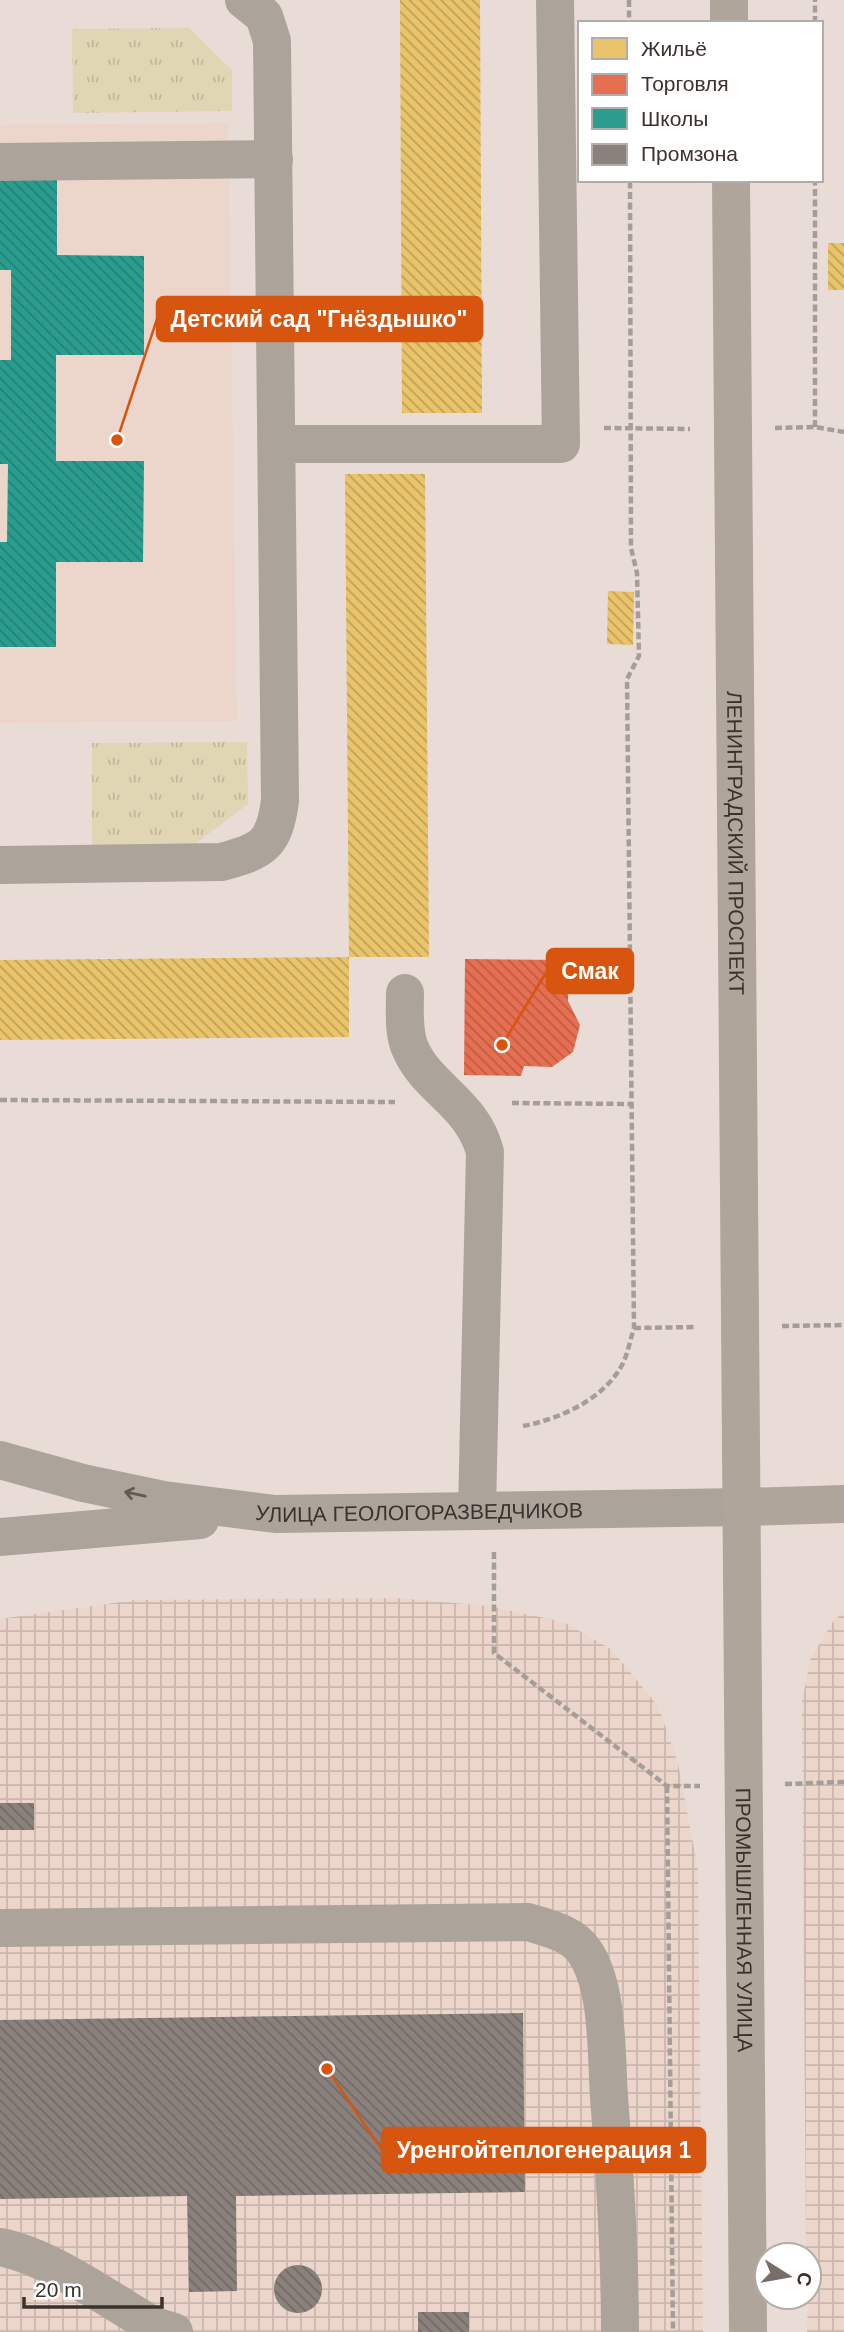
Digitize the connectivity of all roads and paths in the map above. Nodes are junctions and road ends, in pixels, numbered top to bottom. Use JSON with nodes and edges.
{"nodes":[{"id":1,"x":244,"y":0,"type":"edge"},
{"id":2,"x":555,"y":0,"type":"edge"},
{"id":3,"x":629,"y":0,"type":"edge"},
{"id":4,"x":729,"y":0,"type":"edge"},
{"id":5,"x":815,"y":0,"type":"edge"},
{"id":6,"x":629,"y":21,"type":"edge"},
{"id":7,"x":729,"y":21,"type":"edge"},
{"id":8,"x":815,"y":21,"type":"edge"},
{"id":9,"x":274,"y":159,"type":"junction"},
{"id":10,"x":0,"y":162,"type":"edge"},
{"id":11,"x":630,"y":182,"type":"edge"},
{"id":12,"x":731,"y":182,"type":"edge"},
{"id":13,"x":815,"y":182,"type":"edge"},
{"id":14,"x":815,"y":427,"type":"dead end"},
{"id":15,"x":277,"y":444,"type":"junction"},
{"id":16,"x":0,"y":864,"type":"edge"},
{"id":17,"x":405,"y":993,"type":"dead end"},
{"id":18,"x":0,"y":1100,"type":"edge"},
{"id":19,"x":456,"y":1103,"type":"junction"},
{"id":20,"x":632,"y":1104,"type":"junction"},
{"id":21,"x":516,"y":1427,"type":"dead end"},
{"id":22,"x":0,"y":1460,"type":"edge"},
{"id":23,"x":844,"y":1504,"type":"edge"},
{"id":24,"x":743,"y":1507,"type":"junction"},
{"id":25,"x":477,"y":1511,"type":"junction"},
{"id":26,"x":275,"y":1514,"type":"junction"},
{"id":27,"x":0,"y":1537,"type":"edge"},
{"id":28,"x":494,"y":1653,"type":"dead end"},
{"id":29,"x":844,"y":1782,"type":"edge"},
{"id":30,"x":745,"y":1785,"type":"junction"},
{"id":31,"x":667,"y":1786,"type":"junction"},
{"id":32,"x":0,"y":1928,"type":"edge"},
{"id":33,"x":0,"y":2248,"type":"edge"},
{"id":34,"x":174,"y":2332,"type":"edge"},
{"id":35,"x":620,"y":2332,"type":"edge"},
{"id":36,"x":673,"y":2332,"type":"edge"},
{"id":37,"x":748,"y":2332,"type":"edge"}],
"edges":[{"from":1,"to":9,"type":"street"},
{"from":2,"to":15,"type":"street"},
{"from":3,"to":6,"type":"path"},
{"from":4,"to":7,"type":"main road"},
{"from":5,"to":8,"type":"path"},
{"from":9,"to":10,"type":"street"},
{"from":9,"to":15,"type":"street"},
{"from":11,"to":20,"type":"path"},
{"from":12,"to":24,"type":"main road","name":"ЛЕНИНГРАДСКИЙ ПРОСПЕКТ"},
{"from":13,"to":14,"type":"path"},
{"from":15,"to":16,"type":"street"},
{"from":17,"to":19,"type":"street"},
{"from":18,"to":19,"type":"path"},
{"from":19,"to":20,"type":"path"},
{"from":19,"to":25,"type":"street"},
{"from":20,"to":21,"type":"path"},
{"from":26,"to":22,"type":"street","name":"УЛИЦА ГЕОЛОГОРАЗВЕДЧИКОВ","one_way":true},
{"from":23,"to":24,"type":"main road","name":"УЛИЦА ГЕОЛОГОРАЗВЕДЧИКОВ"},
{"from":24,"to":25,"type":"street","name":"УЛИЦА ГЕОЛОГОРАЗВЕДЧИКОВ"},
{"from":24,"to":30,"type":"main road","name":"ПРОМЫШЛЕННАЯ УЛИЦА"},
{"from":25,"to":26,"type":"street","name":"УЛИЦА ГЕОЛОГОРАЗВЕДЧИКОВ"},
{"from":26,"to":27,"type":"street"},
{"from":28,"to":31,"type":"path"},
{"from":29,"to":30,"type":"path"},
{"from":30,"to":31,"type":"path"},
{"from":30,"to":37,"type":"main road","name":"ПРОМЫШЛЕННАЯ УЛИЦА"},
{"from":31,"to":36,"type":"path"},
{"from":32,"to":35,"type":"street"},
{"from":33,"to":34,"type":"street"}]}
